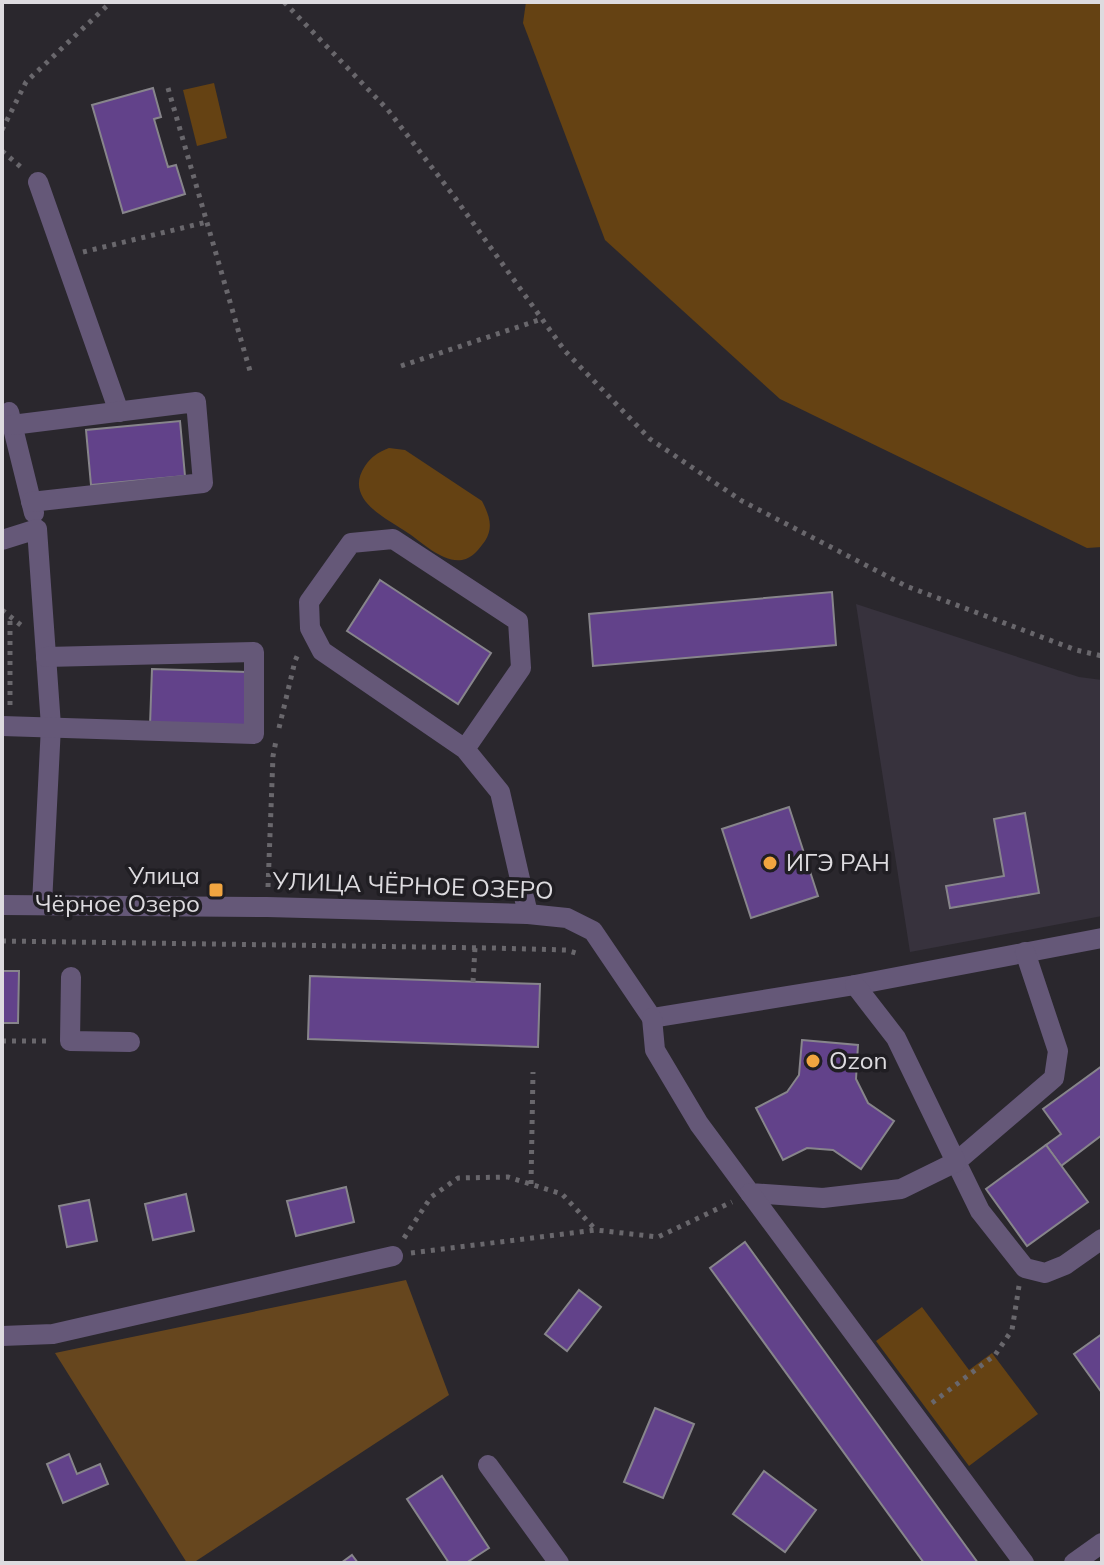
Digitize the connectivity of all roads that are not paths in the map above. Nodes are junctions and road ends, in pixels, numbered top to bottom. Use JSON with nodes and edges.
{"nodes":[{"id":1,"x":38,"y":182,"type":"dead end"},
{"id":2,"x":119,"y":412,"type":"junction"},
{"id":3,"x":7,"y":421,"type":"edge"},
{"id":4,"x":31,"y":502,"type":"junction"},
{"id":5,"x":37,"y":529,"type":"junction"},
{"id":6,"x":2,"y":540,"type":"edge"},
{"id":7,"x":46,"y":657,"type":"junction"},
{"id":8,"x":6,"y":726,"type":"edge"},
{"id":9,"x":51,"y":726,"type":"junction"},
{"id":10,"x":465,"y":749,"type":"junction"},
{"id":11,"x":42,"y":904,"type":"junction"},
{"id":12,"x":2,"y":905,"type":"edge"},
{"id":13,"x":528,"y":914,"type":"junction"},
{"id":14,"x":1102,"y":938,"type":"edge"},
{"id":15,"x":1025,"y":952,"type":"junction"},
{"id":16,"x":71,"y":977,"type":"dead end"},
{"id":17,"x":855,"y":985,"type":"junction"},
{"id":18,"x":652,"y":1018,"type":"junction"},
{"id":19,"x":130,"y":1042,"type":"dead end"},
{"id":20,"x":956,"y":1162,"type":"junction"},
{"id":21,"x":750,"y":1193,"type":"junction"},
{"id":22,"x":1102,"y":1239,"type":"edge"},
{"id":23,"x":393,"y":1256,"type":"road end"},
{"id":24,"x":2,"y":1336,"type":"edge"},
{"id":25,"x":488,"y":1465,"type":"dead end"},
{"id":26,"x":1102,"y":1543,"type":"edge"},
{"id":27,"x":559,"y":1563,"type":"edge"},
{"id":28,"x":1024,"y":1563,"type":"edge"},
{"id":29,"x":1074,"y":1563,"type":"edge"}],
"edges":[{"from":1,"to":2,"type":"street"},
{"from":2,"to":3,"type":"street"},
{"from":2,"to":4,"type":"street"},
{"from":3,"to":4,"type":"street"},
{"from":4,"to":5,"type":"street"},
{"from":5,"to":6,"type":"street"},
{"from":5,"to":7,"type":"street"},
{"from":7,"to":9,"type":"street"},
{"from":7,"to":9,"type":"street"},
{"from":8,"to":9,"type":"street"},
{"from":9,"to":11,"type":"street"},
{"from":10,"to":10,"type":"street"},
{"from":10,"to":13,"type":"street"},
{"from":11,"to":12,"type":"street","name":"УЛИЦА ЧЁРНОЕ ОЗЕРО"},
{"from":11,"to":13,"type":"street","name":"УЛИЦА ЧЁРНОЕ ОЗЕРО"},
{"from":13,"to":18,"type":"street","name":"УЛИЦА ЧЁРНОЕ ОЗЕРО"},
{"from":14,"to":15,"type":"street"},
{"from":15,"to":17,"type":"street"},
{"from":15,"to":20,"type":"street"},
{"from":16,"to":19,"type":"street"},
{"from":17,"to":18,"type":"street"},
{"from":17,"to":20,"type":"street"},
{"from":18,"to":21,"type":"street"},
{"from":20,"to":21,"type":"street"},
{"from":20,"to":22,"type":"street"},
{"from":21,"to":28,"type":"street"},
{"from":23,"to":24,"type":"street"},
{"from":25,"to":27,"type":"street"},
{"from":26,"to":29,"type":"street"}]}
